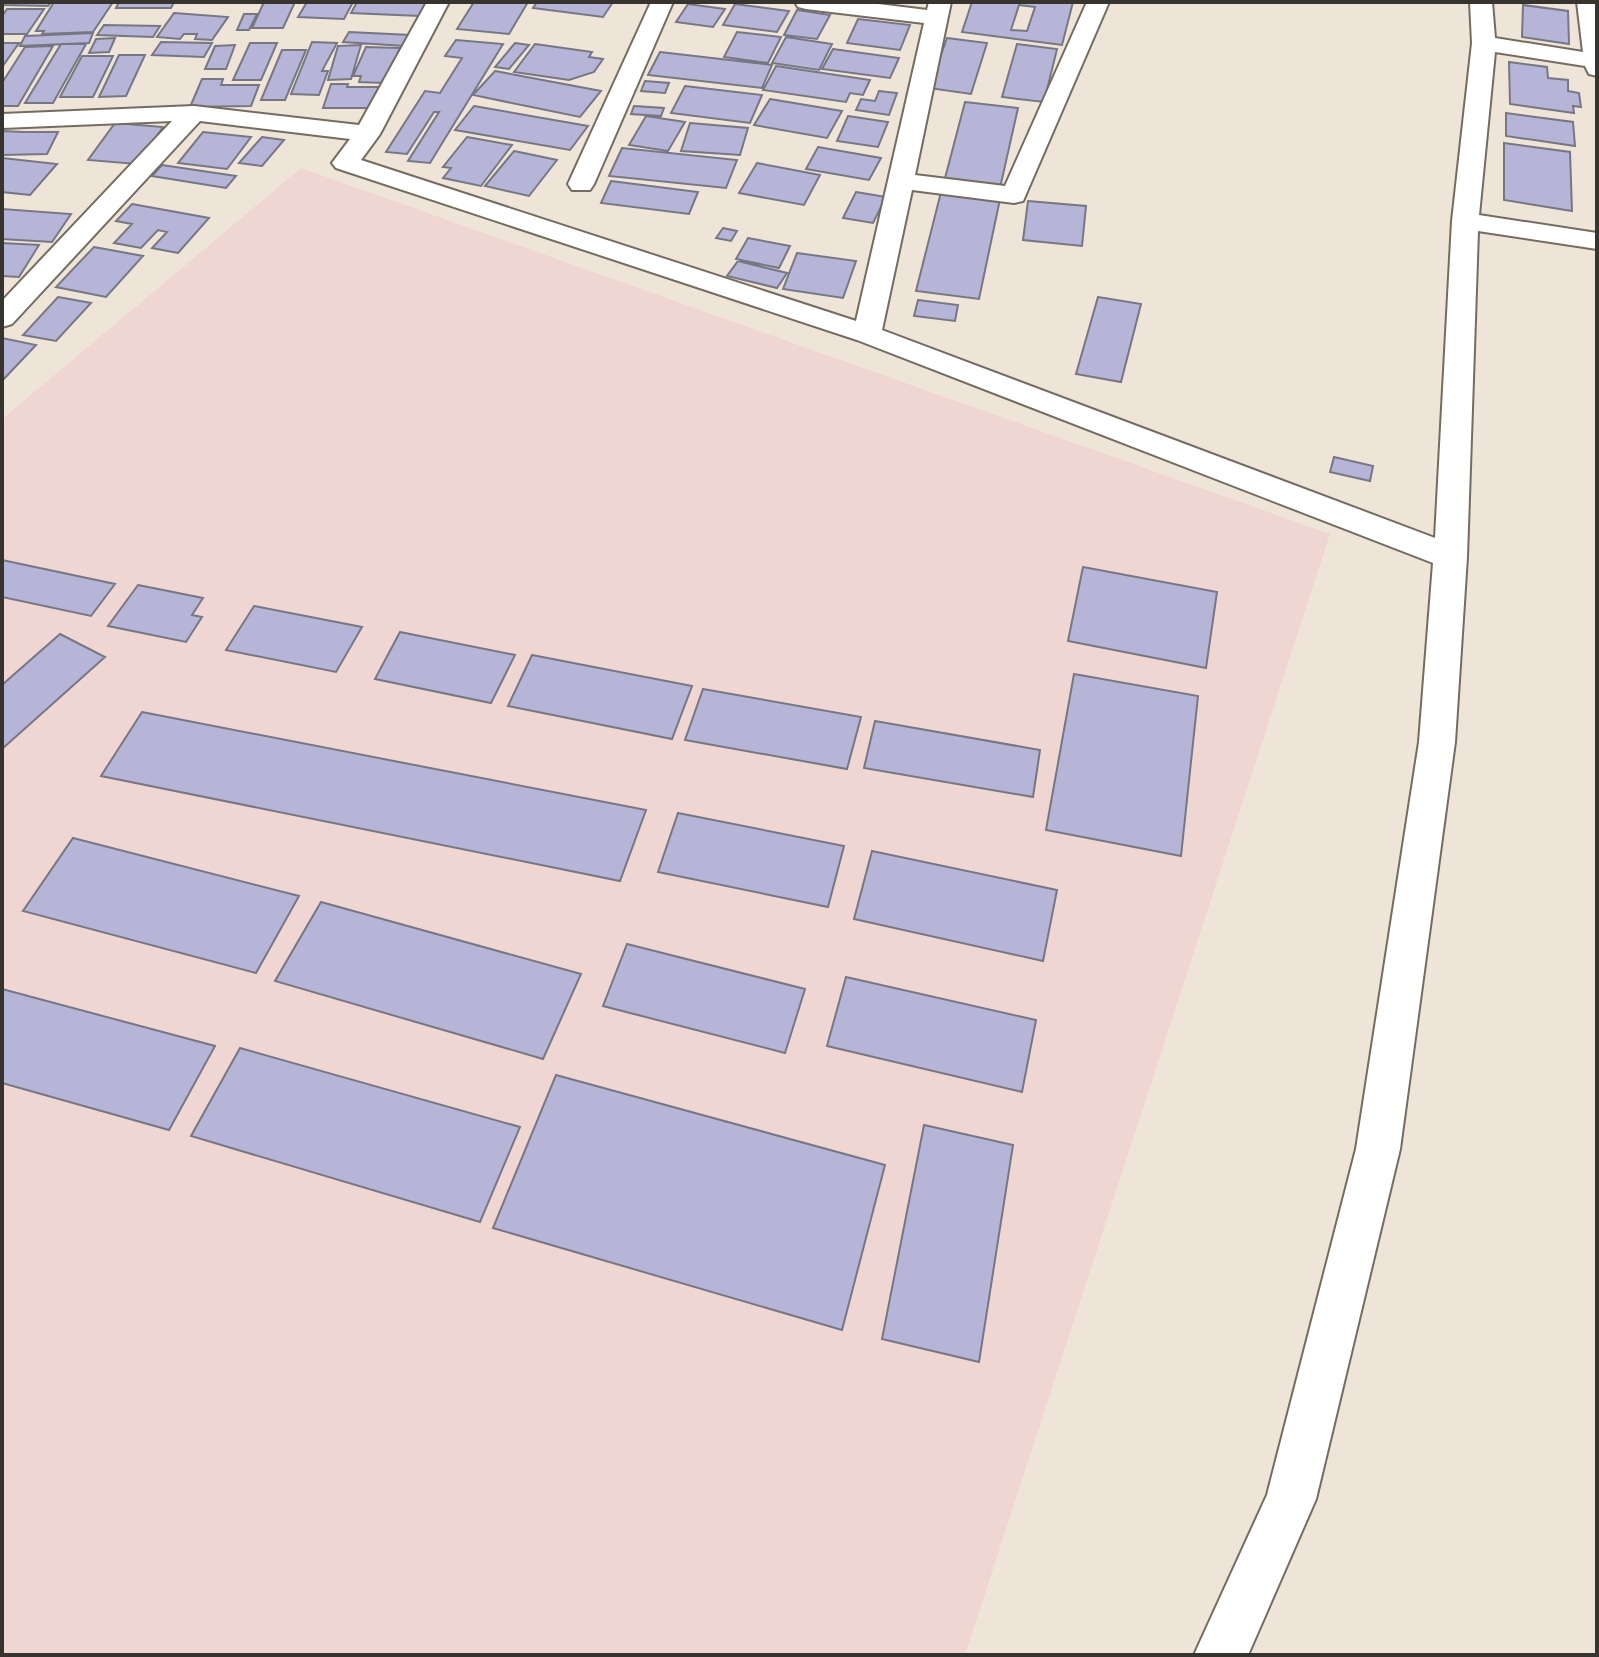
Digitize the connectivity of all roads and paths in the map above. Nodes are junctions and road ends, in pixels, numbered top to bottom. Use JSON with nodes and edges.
{"nodes":[{"id":1,"x":438,"y":2,"type":"edge"},
{"id":2,"x":662,"y":2,"type":"edge"},
{"id":3,"x":806,"y":2,"type":"edge"},
{"id":4,"x":1098,"y":2,"type":"edge"},
{"id":5,"x":1481,"y":2,"type":"edge"},
{"id":6,"x":1588,"y":2,"type":"edge"},
{"id":7,"x":938,"y":10,"type":"edge"},
{"id":8,"x":1484,"y":43,"type":"junction"},
{"id":9,"x":1597,"y":61,"type":"edge"},
{"id":10,"x":1597,"y":69,"type":"edge"},
{"id":11,"x":194,"y":113,"type":"junction"},
{"id":12,"x":2,"y":121,"type":"edge"},
{"id":13,"x":367,"y":134,"type":"junction"},
{"id":14,"x":903,"y":181,"type":"junction"},
{"id":15,"x":581,"y":184,"type":"dead end"},
{"id":16,"x":1465,"y":221,"type":"junction"},
{"id":17,"x":1597,"y":241,"type":"edge"},
{"id":18,"x":2,"y":318,"type":"edge"},
{"id":19,"x":867,"y":334,"type":"junction"},
{"id":20,"x":1450,"y":557,"type":"junction"},
{"id":21,"x":1221,"y":1655,"type":"edge"}],
"edges":[{"from":1,"to":13,"type":"street"},
{"from":2,"to":15,"type":"street"},
{"from":3,"to":7,"type":"street"},
{"from":4,"to":14,"type":"street"},
{"from":5,"to":8,"type":"street"},
{"from":6,"to":9,"type":"street"},
{"from":7,"to":14,"type":"street"},
{"from":8,"to":9,"type":"street"},
{"from":8,"to":16,"type":"street"},
{"from":9,"to":10,"type":"street"},
{"from":11,"to":12,"type":"street"},
{"from":11,"to":13,"type":"street"},
{"from":11,"to":18,"type":"street"},
{"from":13,"to":19,"type":"street"},
{"from":14,"to":19,"type":"street"},
{"from":16,"to":17,"type":"street"},
{"from":16,"to":20,"type":"street"},
{"from":19,"to":20,"type":"street"},
{"from":20,"to":21,"type":"street"}]}
